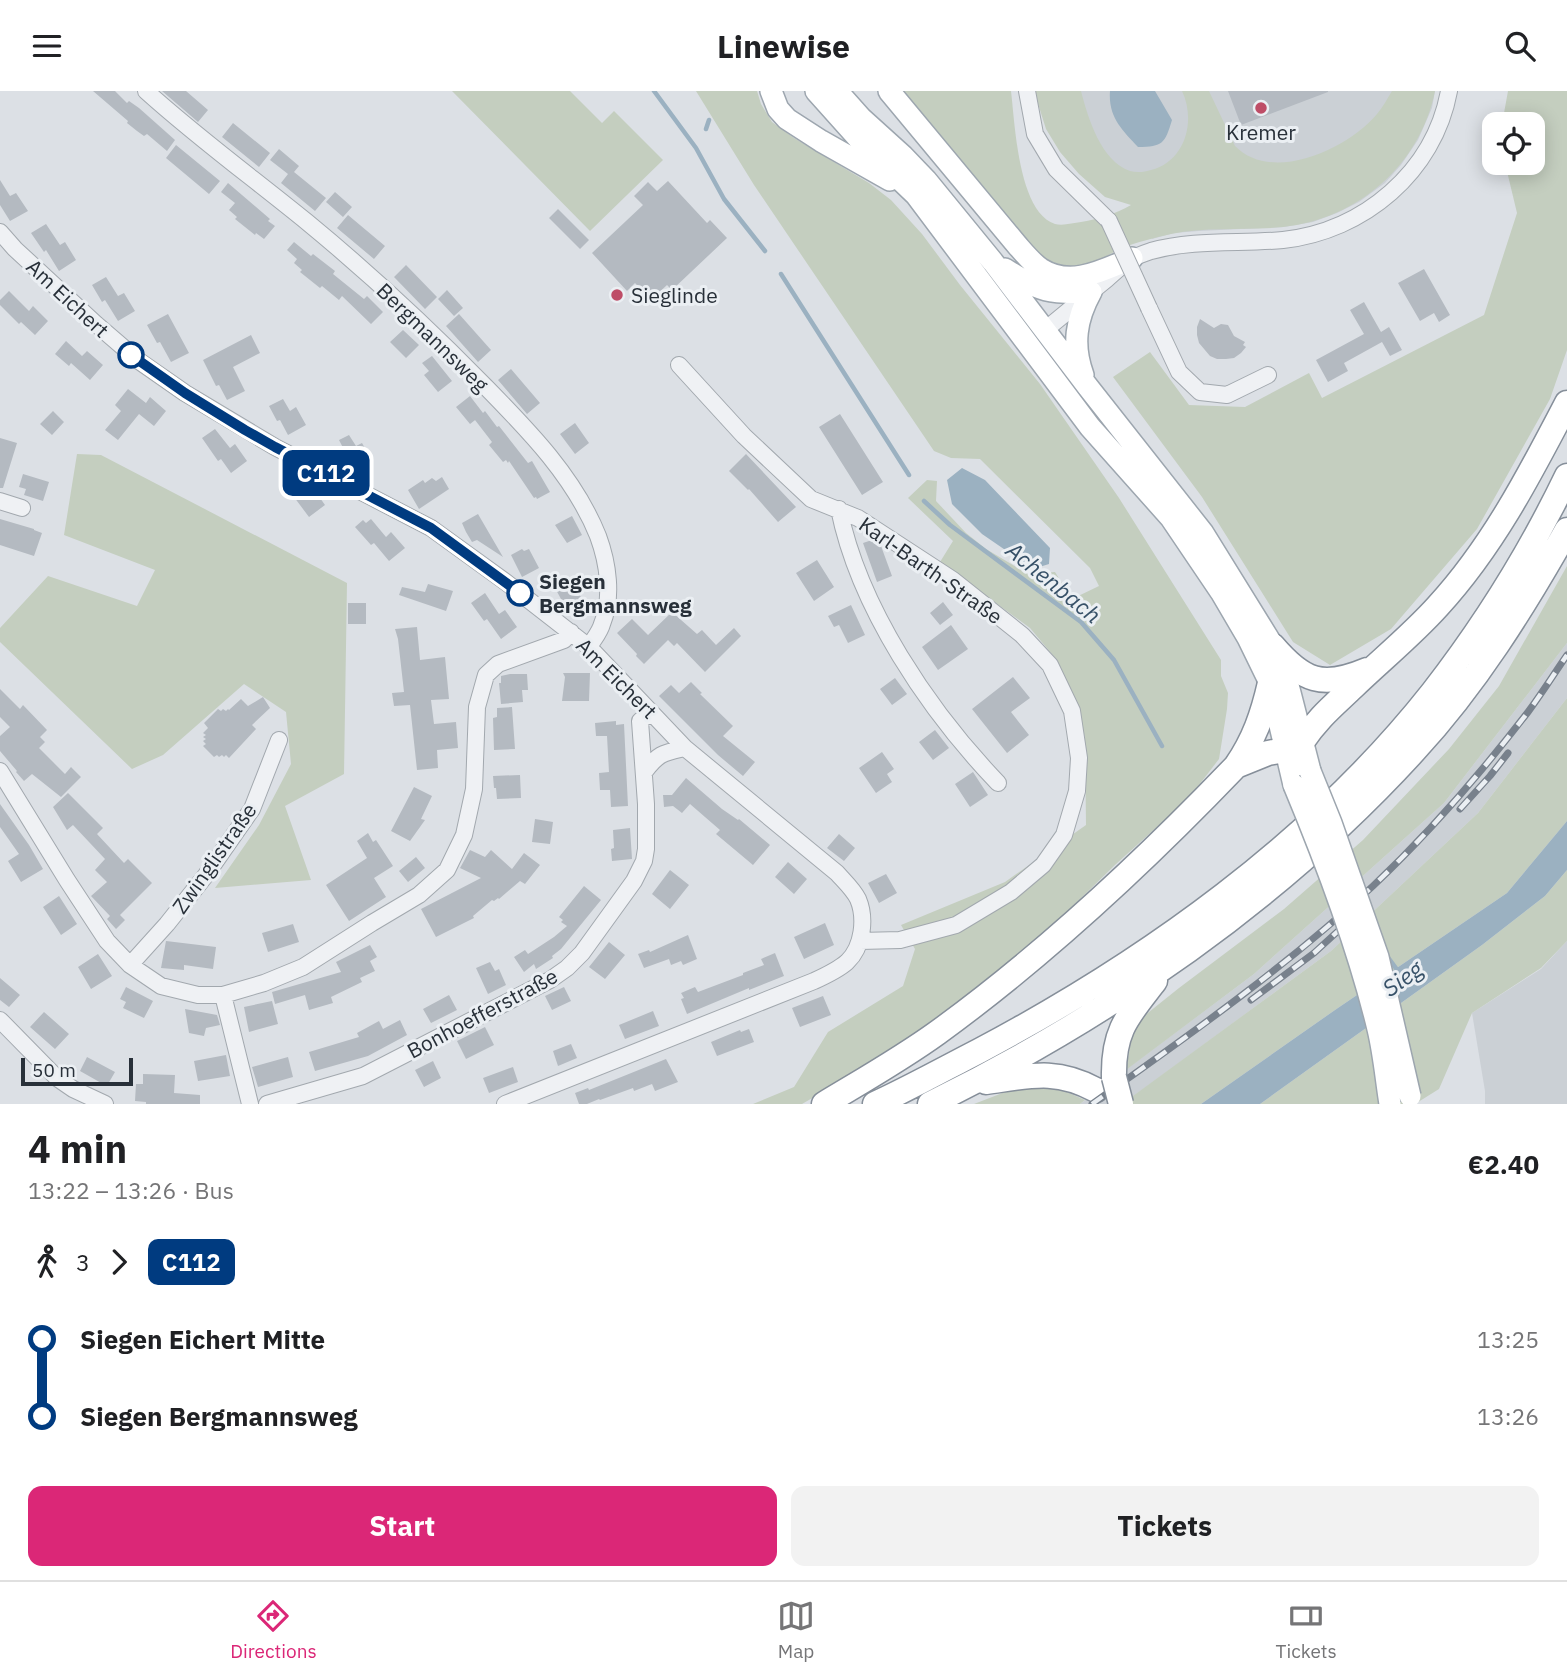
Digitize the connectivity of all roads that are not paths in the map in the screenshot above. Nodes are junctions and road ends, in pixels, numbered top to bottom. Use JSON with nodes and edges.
{"nodes":[{"id":1,"x":146,"y":91,"type":"edge"},
{"id":2,"x":771,"y":91,"type":"edge"},
{"id":3,"x":816,"y":91,"type":"edge"},
{"id":4,"x":837,"y":91,"type":"edge"},
{"id":5,"x":889,"y":91,"type":"edge"},
{"id":6,"x":1027,"y":91,"type":"edge"},
{"id":7,"x":1449,"y":91,"type":"edge"},
{"id":8,"x":916,"y":195,"type":"junction"},
{"id":9,"x":0,"y":232,"type":"edge"},
{"id":10,"x":1132,"y":258,"type":"junction"},
{"id":11,"x":993,"y":262,"type":"junction"},
{"id":12,"x":1091,"y":292,"type":"junction"},
{"id":13,"x":1045,"y":330,"type":"junction"},
{"id":14,"x":1028,"y":344,"type":"junction"},
{"id":15,"x":679,"y":365,"type":"dead end"},
{"id":16,"x":1268,"y":375,"type":"dead end"},
{"id":17,"x":1088,"y":387,"type":"junction"},
{"id":18,"x":1567,"y":403,"type":"edge"},
{"id":19,"x":1567,"y":476,"type":"edge"},
{"id":20,"x":0,"y":501,"type":"edge"},
{"id":21,"x":22,"y":508,"type":"dead end"},
{"id":22,"x":839,"y":509,"type":"junction"},
{"id":23,"x":1567,"y":530,"type":"edge"},
{"id":24,"x":571,"y":632,"type":"junction"},
{"id":25,"x":1273,"y":646,"type":"junction"},
{"id":26,"x":589,"y":647,"type":"junction"},
{"id":27,"x":1374,"y":667,"type":"junction"},
{"id":28,"x":1270,"y":683,"type":"junction"},
{"id":29,"x":651,"y":712,"type":"junction"},
{"id":30,"x":279,"y":740,"type":"dead end"},
{"id":31,"x":1293,"y":746,"type":"junction"},
{"id":32,"x":685,"y":748,"type":"junction"},
{"id":33,"x":1236,"y":767,"type":"junction"},
{"id":34,"x":0,"y":771,"type":"edge"},
{"id":35,"x":645,"y":771,"type":"junction"},
{"id":36,"x":1302,"y":778,"type":"junction"},
{"id":37,"x":998,"y":783,"type":"dead end"},
{"id":38,"x":860,"y":941,"type":"junction"},
{"id":39,"x":1168,"y":964,"type":"junction"},
{"id":40,"x":130,"y":965,"type":"junction"},
{"id":41,"x":223,"y":995,"type":"junction"},
{"id":42,"x":0,"y":1020,"type":"edge"},
{"id":43,"x":968,"y":1085,"type":"junction"},
{"id":44,"x":1108,"y":1090,"type":"edge"},
{"id":45,"x":1410,"y":1100,"type":"edge"},
{"id":46,"x":105,"y":1104,"type":"edge"},
{"id":47,"x":250,"y":1104,"type":"edge"},
{"id":48,"x":267,"y":1104,"type":"edge"},
{"id":49,"x":505,"y":1104,"type":"edge"},
{"id":50,"x":824,"y":1104,"type":"edge"},
{"id":51,"x":874,"y":1104,"type":"edge"},
{"id":52,"x":930,"y":1104,"type":"edge"},
{"id":53,"x":1121,"y":1104,"type":"edge"},
{"id":54,"x":1390,"y":1104,"type":"edge"}],
"edges":[{"from":1,"to":26,"type":"street","name":"Bergmannsweg"},
{"from":2,"to":8,"type":"main road"},
{"from":3,"to":8,"type":"main road"},
{"from":4,"to":11,"type":"main road"},
{"from":5,"to":10,"type":"main road"},
{"from":6,"to":16,"type":"street","bridge":true},
{"from":7,"to":10,"type":"street"},
{"from":8,"to":14,"type":"main road"},
{"from":9,"to":24,"type":"street","name":"Am Eichert"},
{"from":10,"to":12,"type":"street"},
{"from":11,"to":12,"type":"main road"},
{"from":11,"to":13,"type":"main road"},
{"from":12,"to":13,"type":"street"},
{"from":12,"to":17,"type":"main road"},
{"from":13,"to":14,"type":"main road"},
{"from":13,"to":17,"type":"main road"},
{"from":14,"to":28,"type":"main road"},
{"from":15,"to":22,"type":"street","name":"Karl-Barth-Straße"},
{"from":17,"to":25,"type":"main road"},
{"from":18,"to":27,"type":"highway"},
{"from":19,"to":51,"type":"highway"},
{"from":20,"to":21,"type":"street"},
{"from":22,"to":37,"type":"street","name":"Karl-Barth-Straße"},
{"from":22,"to":38,"type":"street","name":"Karl-Barth-Straße"},
{"from":23,"to":39,"type":"highway"},
{"from":24,"to":26,"type":"street","name":"Am Eichert"},
{"from":24,"to":41,"type":"street"},
{"from":25,"to":27,"type":"highway"},
{"from":25,"to":31,"type":"main road"},
{"from":26,"to":29,"type":"street","name":"Am Eichert"},
{"from":27,"to":31,"type":"highway"},
{"from":28,"to":31,"type":"main road"},
{"from":28,"to":33,"type":"highway"},
{"from":29,"to":32,"type":"street","name":"Am Eichert"},
{"from":29,"to":35,"type":"street","name":"Bonhoefferstraße"},
{"from":30,"to":40,"type":"street","name":"Zwinglistraße"},
{"from":31,"to":33,"type":"highway"},
{"from":31,"to":36,"type":"main road"},
{"from":32,"to":35,"type":"street"},
{"from":32,"to":38,"type":"street","name":"Am Eichert"},
{"from":33,"to":50,"type":"highway"},
{"from":34,"to":40,"type":"street"},
{"from":35,"to":48,"type":"street","name":"Bonhoefferstraße"},
{"from":36,"to":45,"type":"main road","bridge":true},
{"from":36,"to":54,"type":"main road","bridge":true},
{"from":38,"to":49,"type":"street"},
{"from":39,"to":43,"type":"highway"},
{"from":39,"to":44,"type":"highway"},
{"from":40,"to":41,"type":"street"},
{"from":41,"to":47,"type":"street"},
{"from":42,"to":46,"type":"street"},
{"from":43,"to":44,"type":"highway"},
{"from":43,"to":52,"type":"highway"},
{"from":44,"to":53,"type":"highway","bridge":true}]}
